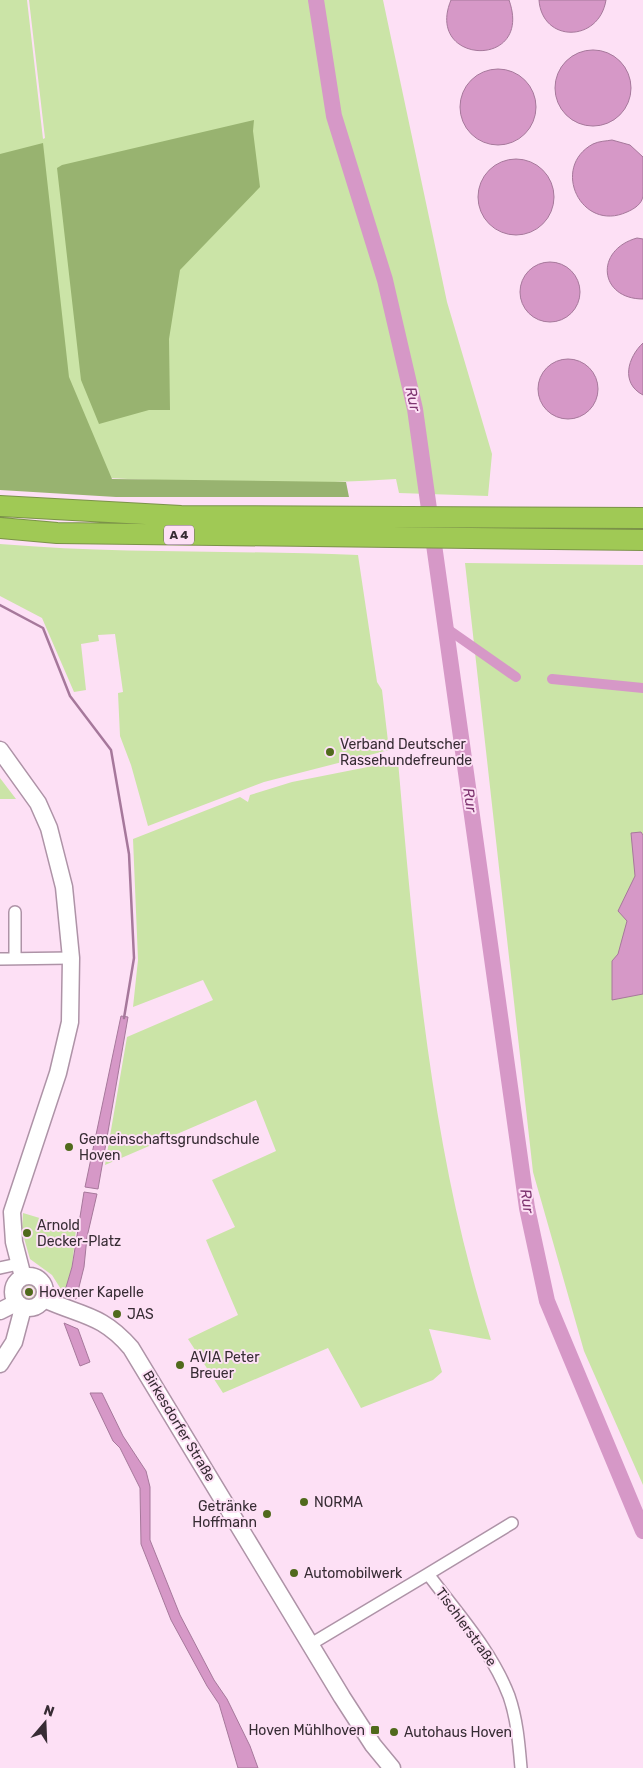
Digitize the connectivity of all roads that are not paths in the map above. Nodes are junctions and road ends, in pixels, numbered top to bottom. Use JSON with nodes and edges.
{"nodes":[{"id":1,"x":0,"y":506,"type":"edge"},
{"id":2,"x":643,"y":518,"type":"edge"},
{"id":3,"x":0,"y":528,"type":"edge"},
{"id":4,"x":643,"y":540,"type":"edge"},
{"id":5,"x":0,"y":750,"type":"edge"},
{"id":6,"x":15,"y":912,"type":"dead end"},
{"id":7,"x":14,"y":958,"type":"junction"},
{"id":8,"x":71,"y":958,"type":"junction"},
{"id":9,"x":0,"y":959,"type":"edge"},
{"id":10,"x":0,"y":1268,"type":"edge"},
{"id":11,"x":20,"y":1270,"type":"junction"},
{"id":12,"x":44,"y":1300,"type":"junction"},
{"id":13,"x":19,"y":1305,"type":"junction"},
{"id":14,"x":0,"y":1311,"type":"edge"},
{"id":15,"x":0,"y":1364,"type":"edge"},
{"id":16,"x":512,"y":1523,"type":"dead end"},
{"id":17,"x":428,"y":1574,"type":"junction"},
{"id":18,"x":311,"y":1644,"type":"junction"},
{"id":19,"x":392,"y":1768,"type":"edge"},
{"id":20,"x":521,"y":1768,"type":"edge"}],
"edges":[{"from":1,"to":2,"type":"highway","number":"A 4"},
{"from":3,"to":4,"type":"highway","number":"A 4"},
{"from":5,"to":8,"type":"main road"},
{"from":6,"to":7,"type":"street"},
{"from":7,"to":8,"type":"street"},
{"from":7,"to":9,"type":"street"},
{"from":8,"to":11,"type":"main road"},
{"from":10,"to":11,"type":"street"},
{"from":11,"to":12,"type":"main road"},
{"from":11,"to":13,"type":"main road"},
{"from":12,"to":13,"type":"main road"},
{"from":12,"to":18,"type":"main road","name":"Birkesdorfer Straße"},
{"from":13,"to":14,"type":"main road"},
{"from":13,"to":15,"type":"main road"},
{"from":16,"to":17,"type":"street","name":"Tischlerstraße"},
{"from":17,"to":18,"type":"street","name":"Tischlerstraße"},
{"from":17,"to":20,"type":"street","name":"Tischlerstraße"},
{"from":18,"to":19,"type":"main road","name":"Birkesdorfer Straße"}]}
